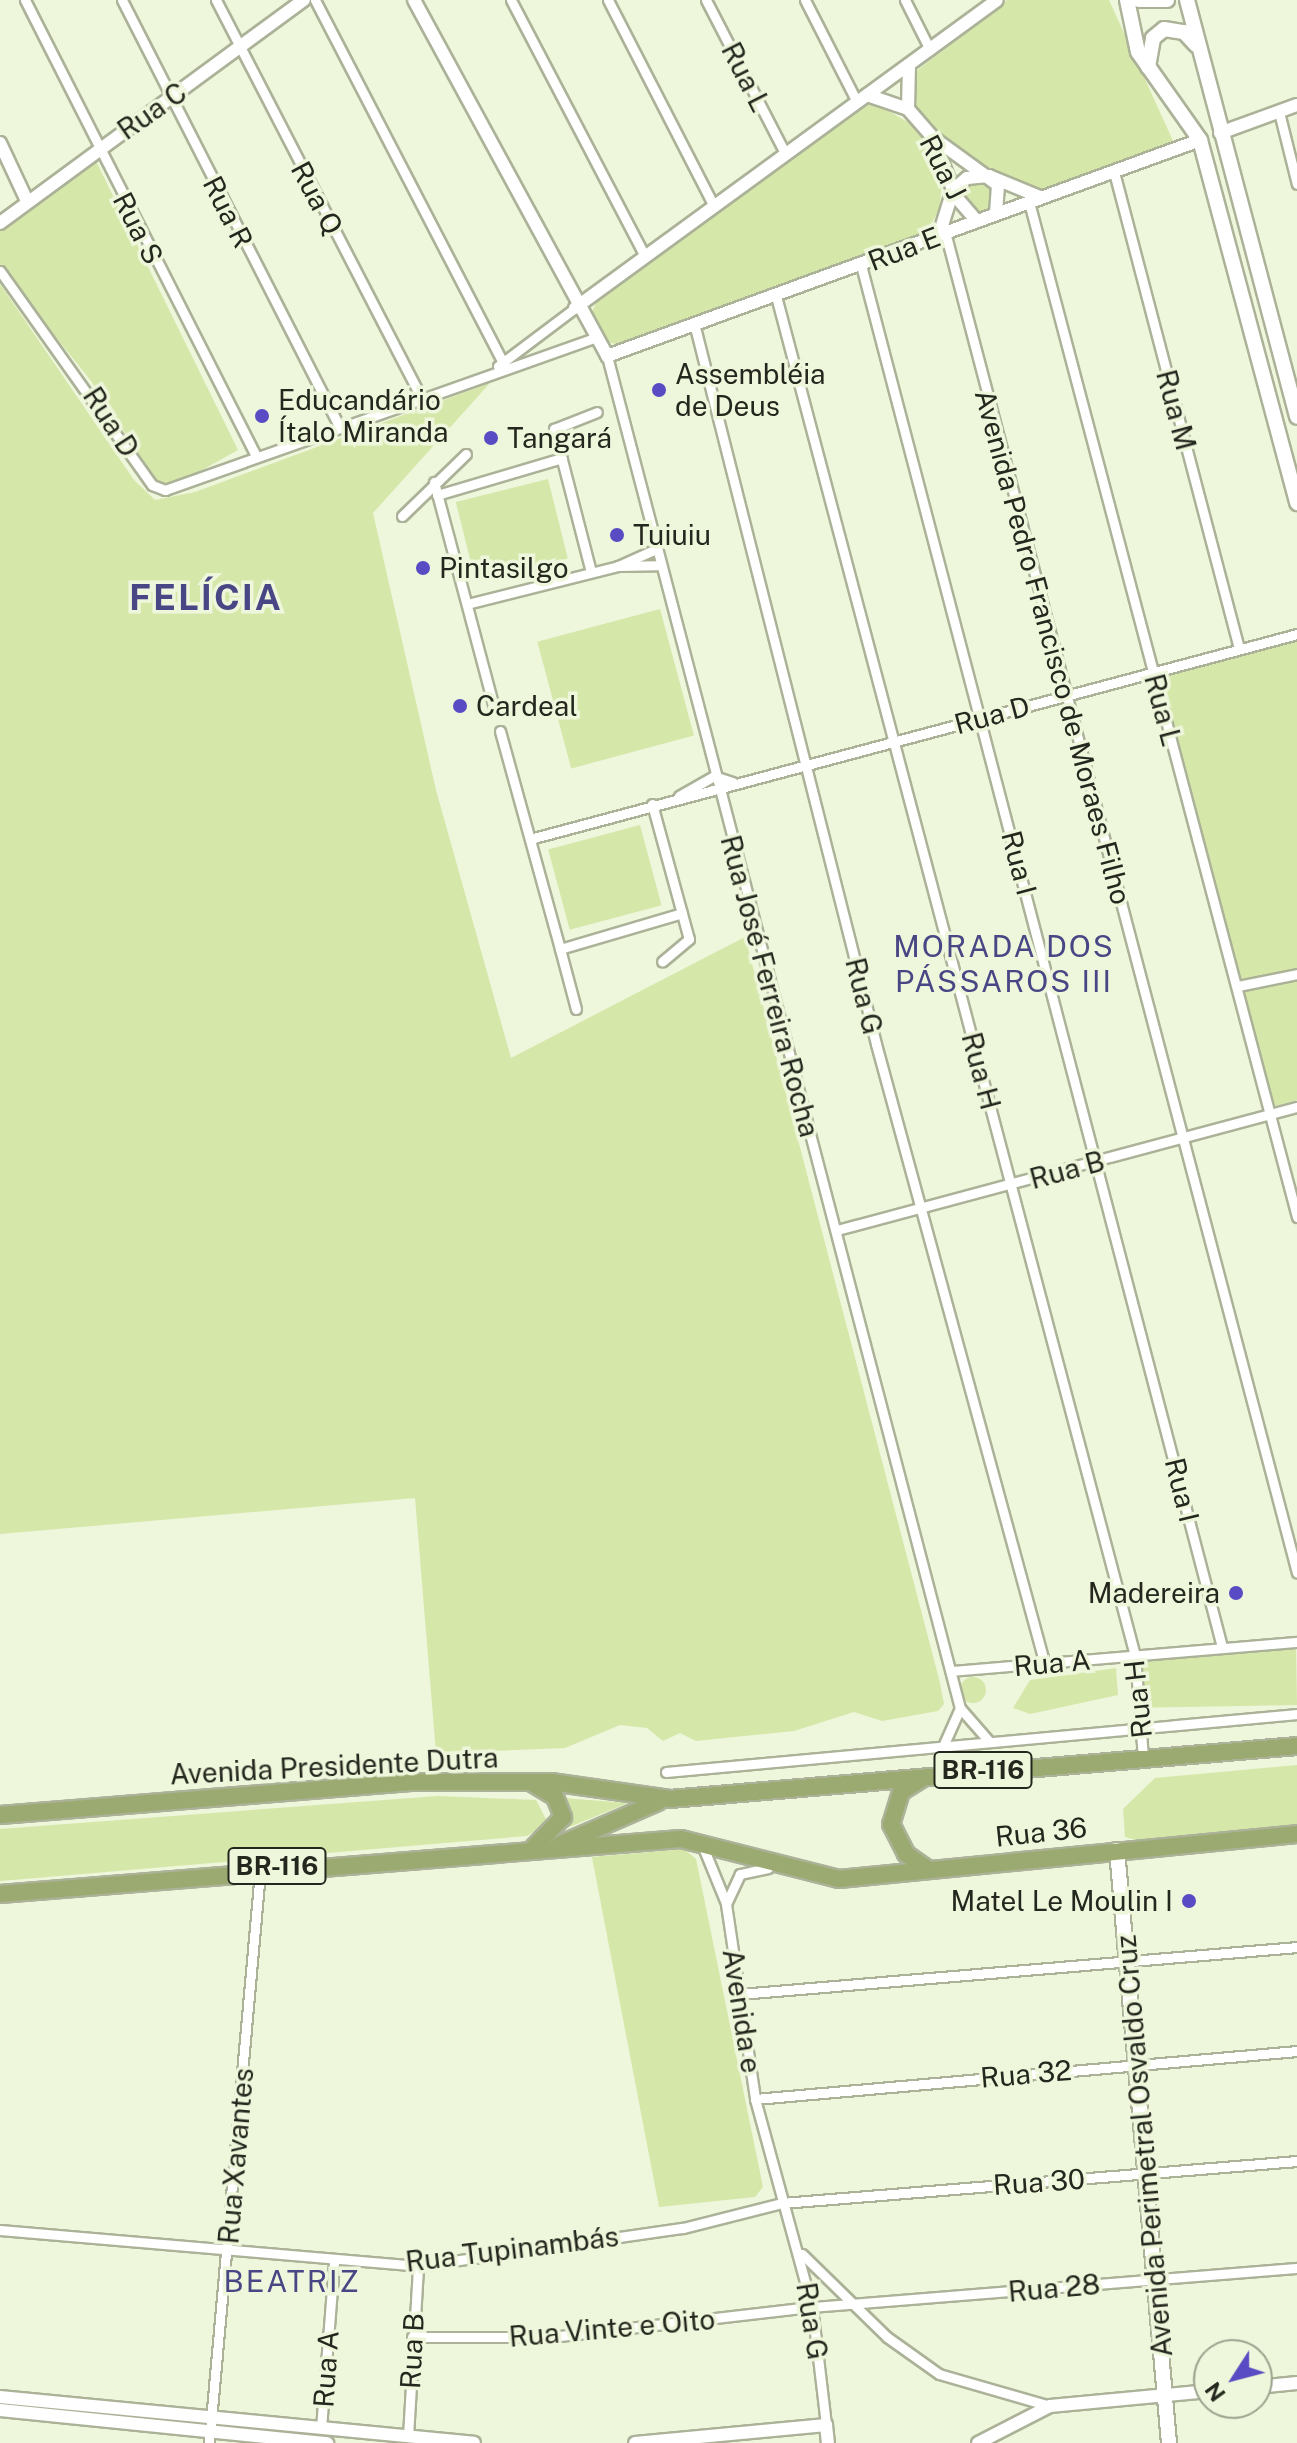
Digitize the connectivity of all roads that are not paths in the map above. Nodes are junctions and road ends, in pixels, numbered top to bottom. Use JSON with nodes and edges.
{"nodes":[{"id":1,"x":25,"y":0,"type":"edge"},
{"id":2,"x":122,"y":0,"type":"edge"},
{"id":3,"x":216,"y":0,"type":"edge"},
{"id":4,"x":304,"y":0,"type":"edge"},
{"id":5,"x":315,"y":0,"type":"edge"},
{"id":6,"x":414,"y":0,"type":"edge"},
{"id":7,"x":511,"y":0,"type":"edge"},
{"id":8,"x":608,"y":0,"type":"edge"},
{"id":9,"x":706,"y":0,"type":"edge"},
{"id":10,"x":805,"y":0,"type":"edge"},
{"id":11,"x":905,"y":0,"type":"edge"},
{"id":12,"x":997,"y":0,"type":"edge"},
{"id":13,"x":1127,"y":0,"type":"edge"},
{"id":14,"x":1139,"y":0,"type":"edge"},
{"id":15,"x":1167,"y":0,"type":"edge"},
{"id":16,"x":1187,"y":0,"type":"edge"},
{"id":17,"x":239,"y":48,"type":"junction"},
{"id":18,"x":1199,"y":49,"type":"junction"},
{"id":19,"x":930,"y":50,"type":"junction"},
{"id":20,"x":909,"y":66,"type":"junction"},
{"id":21,"x":1148,"y":68,"type":"junction"},
{"id":22,"x":169,"y":98,"type":"junction"},
{"id":23,"x":862,"y":98,"type":"junction"},
{"id":24,"x":1297,"y":105,"type":"edge"},
{"id":25,"x":908,"y":109,"type":"junction"},
{"id":26,"x":1279,"y":112,"type":"junction"},
{"id":27,"x":1220,"y":133,"type":"junction"},
{"id":28,"x":932,"y":137,"type":"junction"},
{"id":29,"x":1200,"y":140,"type":"junction"},
{"id":30,"x":0,"y":143,"type":"edge"},
{"id":31,"x":98,"y":149,"type":"junction"},
{"id":32,"x":786,"y":155,"type":"junction"},
{"id":33,"x":1114,"y":172,"type":"junction"},
{"id":34,"x":989,"y":176,"type":"junction"},
{"id":35,"x":1297,"y":184,"type":"edge"},
{"id":36,"x":953,"y":190,"type":"junction"},
{"id":37,"x":1043,"y":198,"type":"junction"},
{"id":38,"x":27,"y":201,"type":"junction"},
{"id":39,"x":1029,"y":202,"type":"junction"},
{"id":40,"x":714,"y":206,"type":"junction"},
{"id":41,"x":996,"y":214,"type":"junction"},
{"id":42,"x":977,"y":221,"type":"junction"},
{"id":43,"x":0,"y":223,"type":"edge"},
{"id":44,"x":942,"y":233,"type":"junction"},
{"id":45,"x":645,"y":256,"type":"junction"},
{"id":46,"x":861,"y":265,"type":"junction"},
{"id":47,"x":0,"y":271,"type":"edge"},
{"id":48,"x":776,"y":296,"type":"junction"},
{"id":49,"x":575,"y":308,"type":"junction"},
{"id":50,"x":694,"y":323,"type":"junction"},
{"id":51,"x":594,"y":338,"type":"junction"},
{"id":52,"x":607,"y":356,"type":"junction"},
{"id":53,"x":504,"y":365,"type":"junction"},
{"id":54,"x":420,"y":395,"type":"junction"},
{"id":55,"x":597,"y":412,"type":"dead end"},
{"id":56,"x":1297,"y":417,"type":"edge"},
{"id":57,"x":338,"y":424,"type":"junction"},
{"id":58,"x":255,"y":454,"type":"junction"},
{"id":59,"x":466,"y":454,"type":"dead end"},
{"id":60,"x":562,"y":458,"type":"junction"},
{"id":61,"x":434,"y":482,"type":"junction"},
{"id":62,"x":437,"y":495,"type":"junction"},
{"id":63,"x":1297,"y":503,"type":"edge"},
{"id":64,"x":402,"y":516,"type":"dead end"},
{"id":65,"x":654,"y":550,"type":"junction"},
{"id":66,"x":657,"y":565,"type":"junction"},
{"id":67,"x":618,"y":566,"type":"junction"},
{"id":68,"x":591,"y":572,"type":"junction"},
{"id":69,"x":467,"y":604,"type":"junction"},
{"id":70,"x":1297,"y":634,"type":"edge"},
{"id":71,"x":1239,"y":647,"type":"junction"},
{"id":72,"x":1152,"y":671,"type":"junction"},
{"id":73,"x":1066,"y":694,"type":"junction"},
{"id":74,"x":494,"y":708,"type":"dead end"},
{"id":75,"x":981,"y":718,"type":"junction"},
{"id":76,"x":500,"y":731,"type":"dead end"},
{"id":77,"x":894,"y":741,"type":"junction"},
{"id":78,"x":807,"y":763,"type":"junction"},
{"id":79,"x":714,"y":776,"type":"junction"},
{"id":80,"x":733,"y":782,"type":"junction"},
{"id":81,"x":718,"y":793,"type":"junction"},
{"id":82,"x":679,"y":796,"type":"junction"},
{"id":83,"x":652,"y":804,"type":"junction"},
{"id":84,"x":530,"y":839,"type":"junction"},
{"id":85,"x":682,"y":913,"type":"junction"},
{"id":86,"x":560,"y":949,"type":"junction"},
{"id":87,"x":662,"y":962,"type":"dead end"},
{"id":88,"x":1297,"y":974,"type":"edge"},
{"id":89,"x":1238,"y":986,"type":"junction"},
{"id":90,"x":576,"y":1009,"type":"dead end"},
{"id":91,"x":1297,"y":1107,"type":"edge"},
{"id":92,"x":1270,"y":1114,"type":"junction"},
{"id":93,"x":1182,"y":1137,"type":"junction"},
{"id":94,"x":1098,"y":1161,"type":"junction"},
{"id":95,"x":1011,"y":1185,"type":"junction"},
{"id":96,"x":924,"y":1207,"type":"junction"},
{"id":97,"x":1297,"y":1217,"type":"edge"},
{"id":98,"x":837,"y":1230,"type":"junction"},
{"id":99,"x":1297,"y":1573,"type":"edge"},
{"id":100,"x":1297,"y":1642,"type":"edge"},
{"id":101,"x":1222,"y":1647,"type":"junction"},
{"id":102,"x":1135,"y":1656,"type":"junction"},
{"id":103,"x":1045,"y":1665,"type":"junction"},
{"id":104,"x":951,"y":1671,"type":"junction"},
{"id":105,"x":960,"y":1708,"type":"junction"},
{"id":106,"x":1297,"y":1714,"type":"edge"},
{"id":107,"x":1141,"y":1726,"type":"junction"},
{"id":108,"x":988,"y":1740,"type":"junction"},
{"id":109,"x":944,"y":1744,"type":"junction"},
{"id":110,"x":1297,"y":1746,"type":"edge"},
{"id":111,"x":1143,"y":1757,"type":"junction"},
{"id":112,"x":666,"y":1772,"type":"dead end"},
{"id":113,"x":929,"y":1775,"type":"junction"},
{"id":114,"x":525,"y":1781,"type":"junction"},
{"id":115,"x":670,"y":1799,"type":"junction"},
{"id":116,"x":0,"y":1815,"type":"edge"},
{"id":117,"x":1297,"y":1834,"type":"edge"},
{"id":118,"x":695,"y":1840,"type":"junction"},
{"id":119,"x":554,"y":1848,"type":"junction"},
{"id":120,"x":529,"y":1849,"type":"junction"},
{"id":121,"x":1117,"y":1850,"type":"junction"},
{"id":122,"x":261,"y":1868,"type":"junction"},
{"id":123,"x":791,"y":1870,"type":"junction"},
{"id":124,"x":929,"y":1870,"type":"junction"},
{"id":125,"x":0,"y":1894,"type":"edge"},
{"id":126,"x":726,"y":1904,"type":"junction"},
{"id":127,"x":1297,"y":1947,"type":"edge"},
{"id":128,"x":1129,"y":1961,"type":"junction"},
{"id":129,"x":740,"y":1994,"type":"junction"},
{"id":130,"x":1297,"y":2051,"type":"edge"},
{"id":131,"x":1136,"y":2064,"type":"junction"},
{"id":132,"x":755,"y":2099,"type":"junction"},
{"id":133,"x":1297,"y":2161,"type":"edge"},
{"id":134,"x":1147,"y":2174,"type":"junction"},
{"id":135,"x":782,"y":2203,"type":"junction"},
{"id":136,"x":0,"y":2230,"type":"edge"},
{"id":137,"x":800,"y":2251,"type":"junction"},
{"id":138,"x":227,"y":2254,"type":"junction"},
{"id":139,"x":334,"y":2261,"type":"junction"},
{"id":140,"x":418,"y":2266,"type":"junction"},
{"id":141,"x":1297,"y":2268,"type":"edge"},
{"id":142,"x":1153,"y":2280,"type":"junction"},
{"id":143,"x":855,"y":2305,"type":"junction"},
{"id":144,"x":812,"y":2307,"type":"junction"},
{"id":145,"x":412,"y":2337,"type":"junction"},
{"id":146,"x":1297,"y":2383,"type":"edge"},
{"id":147,"x":1273,"y":2385,"type":"edge"},
{"id":148,"x":1193,"y":2392,"type":"edge"},
{"id":149,"x":1165,"y":2395,"type":"junction"},
{"id":150,"x":0,"y":2397,"type":"edge"},
{"id":151,"x":1050,"y":2406,"type":"junction"},
{"id":152,"x":0,"y":2410,"type":"edge"},
{"id":153,"x":215,"y":2419,"type":"junction"},
{"id":154,"x":826,"y":2425,"type":"junction"},
{"id":155,"x":321,"y":2428,"type":"junction"},
{"id":156,"x":408,"y":2436,"type":"junction"},
{"id":157,"x":211,"y":2438,"type":"edge"},
{"id":158,"x":327,"y":2443,"type":"edge"},
{"id":159,"x":474,"y":2443,"type":"edge"},
{"id":160,"x":635,"y":2443,"type":"edge"},
{"id":161,"x":828,"y":2443,"type":"edge"},
{"id":162,"x":978,"y":2443,"type":"edge"},
{"id":163,"x":1169,"y":2443,"type":"edge"}],
"edges":[{"from":1,"to":31,"type":"street","name":"Rua S"},
{"from":2,"to":22,"type":"street","name":"Rua R"},
{"from":3,"to":17,"type":"street","name":"Rua Q"},
{"from":4,"to":17,"type":"street","name":"Rua C"},
{"from":5,"to":53,"type":"street"},
{"from":6,"to":49,"type":"street","name":"Rua José Ferreira Rocha"},
{"from":7,"to":45,"type":"street"},
{"from":8,"to":40,"type":"street"},
{"from":9,"to":32,"type":"street","name":"Rua L"},
{"from":10,"to":23,"type":"street"},
{"from":11,"to":19,"type":"street"},
{"from":12,"to":19,"type":"street"},
{"from":13,"to":21,"type":"main road"},
{"from":14,"to":15,"type":"main road"},
{"from":16,"to":18,"type":"main road"},
{"from":17,"to":22,"type":"street","name":"Rua C"},
{"from":17,"to":54,"type":"street","name":"Rua Q"},
{"from":18,"to":21,"type":"main road"},
{"from":18,"to":27,"type":"main road"},
{"from":19,"to":20,"type":"street"},
{"from":20,"to":23,"type":"street"},
{"from":20,"to":25,"type":"street"},
{"from":21,"to":29,"type":"main road"},
{"from":22,"to":31,"type":"street","name":"Rua C"},
{"from":22,"to":57,"type":"street","name":"Rua R"},
{"from":23,"to":25,"type":"street","name":"Rua J"},
{"from":23,"to":32,"type":"street"},
{"from":24,"to":26,"type":"street"},
{"from":25,"to":28,"type":"street","name":"Rua J"},
{"from":26,"to":27,"type":"street"},
{"from":26,"to":35,"type":"street"},
{"from":27,"to":56,"type":"main road"},
{"from":28,"to":34,"type":"street"},
{"from":28,"to":36,"type":"street","name":"Rua J"},
{"from":29,"to":33,"type":"street","name":"Rua E"},
{"from":29,"to":63,"type":"main road"},
{"from":30,"to":38,"type":"street"},
{"from":31,"to":38,"type":"street","name":"Rua C"},
{"from":31,"to":58,"type":"street","name":"Rua S"},
{"from":32,"to":40,"type":"street"},
{"from":33,"to":37,"type":"street","name":"Rua E"},
{"from":33,"to":71,"type":"street","name":"Rua M"},
{"from":34,"to":36,"type":"street"},
{"from":34,"to":37,"type":"street"},
{"from":34,"to":41,"type":"street"},
{"from":36,"to":42,"type":"street","name":"Rua J"},
{"from":36,"to":44,"type":"street"},
{"from":37,"to":39,"type":"street","name":"Rua E"},
{"from":38,"to":43,"type":"street","name":"Rua C"},
{"from":39,"to":41,"type":"street","name":"Rua E"},
{"from":39,"to":72,"type":"street","name":"Rua L"},
{"from":40,"to":45,"type":"street"},
{"from":41,"to":42,"type":"street","name":"Rua E"},
{"from":42,"to":44,"type":"street","name":"Rua E"},
{"from":44,"to":46,"type":"street","name":"Rua E"},
{"from":44,"to":73,"type":"street","name":"Avenida Pedro Francisco de Moraes Filho"},
{"from":45,"to":49,"type":"street"},
{"from":46,"to":48,"type":"street","name":"Rua E"},
{"from":46,"to":75,"type":"street","name":"Rua I"},
{"from":47,"to":58,"type":"street","name":"Rua D"},
{"from":48,"to":50,"type":"street","name":"Rua E"},
{"from":48,"to":77,"type":"street","name":"Rua H"},
{"from":49,"to":51,"type":"street","name":"Rua José Ferreira Rocha"},
{"from":49,"to":53,"type":"street"},
{"from":50,"to":52,"type":"street","name":"Rua E"},
{"from":50,"to":78,"type":"street","name":"Rua G"},
{"from":51,"to":52,"type":"street","name":"Rua José Ferreira Rocha"},
{"from":51,"to":53,"type":"street"},
{"from":52,"to":65,"type":"street","name":"Rua José Ferreira Rocha"},
{"from":53,"to":54,"type":"street"},
{"from":54,"to":57,"type":"street"},
{"from":55,"to":60,"type":"street"},
{"from":57,"to":58,"type":"street"},
{"from":59,"to":61,"type":"street"},
{"from":60,"to":62,"type":"street"},
{"from":60,"to":68,"type":"street"},
{"from":61,"to":62,"type":"street"},
{"from":61,"to":64,"type":"street"},
{"from":62,"to":69,"type":"street"},
{"from":65,"to":66,"type":"street","name":"Rua José Ferreira Rocha"},
{"from":65,"to":67,"type":"street"},
{"from":66,"to":67,"type":"street"},
{"from":66,"to":79,"type":"street","name":"Rua José Ferreira Rocha"},
{"from":67,"to":68,"type":"street"},
{"from":68,"to":69,"type":"street"},
{"from":69,"to":74,"type":"street"},
{"from":70,"to":71,"type":"street","name":"Rua D"},
{"from":71,"to":72,"type":"street","name":"Rua D"},
{"from":72,"to":73,"type":"street","name":"Rua D"},
{"from":72,"to":89,"type":"street","name":"Rua L"},
{"from":73,"to":75,"type":"street","name":"Rua D"},
{"from":73,"to":93,"type":"street","name":"Avenida Pedro Francisco de Moraes Filho"},
{"from":75,"to":77,"type":"street","name":"Rua D"},
{"from":75,"to":94,"type":"street","name":"Rua I"},
{"from":76,"to":84,"type":"street"},
{"from":77,"to":78,"type":"street","name":"Rua D"},
{"from":77,"to":95,"type":"street","name":"Rua H"},
{"from":78,"to":80,"type":"street","name":"Rua D"},
{"from":78,"to":96,"type":"street","name":"Rua G"},
{"from":79,"to":80,"type":"street"},
{"from":79,"to":81,"type":"street","name":"Rua José Ferreira Rocha"},
{"from":79,"to":82,"type":"street"},
{"from":80,"to":81,"type":"street","name":"Rua D"},
{"from":81,"to":82,"type":"street"},
{"from":81,"to":98,"type":"street","name":"Rua José Ferreira Rocha"},
{"from":82,"to":83,"type":"street"},
{"from":83,"to":84,"type":"street"},
{"from":83,"to":85,"type":"street"},
{"from":84,"to":86,"type":"street"},
{"from":85,"to":86,"type":"street"},
{"from":85,"to":87,"type":"street"},
{"from":86,"to":90,"type":"street"},
{"from":88,"to":89,"type":"street"},
{"from":89,"to":92,"type":"street","name":"Rua L"},
{"from":91,"to":92,"type":"street","name":"Rua B"},
{"from":92,"to":93,"type":"street","name":"Rua B"},
{"from":92,"to":97,"type":"street","name":"Rua L"},
{"from":93,"to":94,"type":"street","name":"Rua B"},
{"from":93,"to":99,"type":"street","name":"Avenida Pedro Francisco de Moraes Filho"},
{"from":94,"to":95,"type":"street","name":"Rua B"},
{"from":94,"to":101,"type":"street","name":"Rua I"},
{"from":95,"to":96,"type":"street","name":"Rua B"},
{"from":95,"to":102,"type":"street","name":"Rua H"},
{"from":96,"to":98,"type":"street","name":"Rua B"},
{"from":96,"to":103,"type":"street","name":"Rua G"},
{"from":98,"to":104,"type":"street","name":"Rua José Ferreira Rocha"},
{"from":100,"to":101,"type":"street","name":"Rua A"},
{"from":101,"to":102,"type":"street","name":"Rua A"},
{"from":102,"to":103,"type":"street","name":"Rua A"},
{"from":102,"to":107,"type":"street","name":"Rua H"},
{"from":103,"to":104,"type":"street","name":"Rua A"},
{"from":104,"to":105,"type":"street","name":"Rua José Ferreira Rocha"},
{"from":105,"to":108,"type":"street"},
{"from":105,"to":109,"type":"street"},
{"from":106,"to":107,"type":"street"},
{"from":107,"to":108,"type":"street"},
{"from":107,"to":111,"type":"street","name":"Rua H"},
{"from":108,"to":109,"type":"street"},
{"from":109,"to":112,"type":"street"},
{"from":110,"to":111,"type":"highway","name":"Avenida Presidente Dutra","number":"BR-116"},
{"from":111,"to":113,"type":"highway","name":"Avenida Presidente Dutra","number":"BR-116"},
{"from":113,"to":115,"type":"highway","name":"Avenida Presidente Dutra","number":"BR-116"},
{"from":113,"to":124,"type":"highway"},
{"from":114,"to":115,"type":"highway","name":"Avenida Presidente Dutra","number":"BR-116"},
{"from":114,"to":116,"type":"highway","name":"Avenida Presidente Dutra","number":"BR-116"},
{"from":114,"to":120,"type":"highway"},
{"from":115,"to":119,"type":"highway","name":"Avenida Presidente Dutra","number":"BR-116"},
{"from":117,"to":121,"type":"highway","name":"Rua 36"},
{"from":118,"to":119,"type":"highway"},
{"from":118,"to":123,"type":"highway","name":"Rua 36"},
{"from":118,"to":126,"type":"street","name":"Avenida e"},
{"from":119,"to":120,"type":"highway","name":"Avenida Presidente Dutra","number":"BR-116"},
{"from":120,"to":122,"type":"highway","name":"Avenida Presidente Dutra","number":"BR-116"},
{"from":121,"to":124,"type":"highway","name":"Rua 36"},
{"from":121,"to":128,"type":"main road","name":"Avenida Perimetral Osvaldo Cruz"},
{"from":122,"to":125,"type":"highway","name":"Avenida Presidente Dutra","number":"BR-116"},
{"from":122,"to":138,"type":"street","name":"Rua Xavantes"},
{"from":123,"to":124,"type":"highway","name":"Rua 36"},
{"from":123,"to":126,"type":"street"},
{"from":126,"to":129,"type":"street","name":"Avenida e"},
{"from":127,"to":128,"type":"street"},
{"from":128,"to":129,"type":"street"},
{"from":128,"to":131,"type":"main road","name":"Avenida Perimetral Osvaldo Cruz"},
{"from":129,"to":132,"type":"street","name":"Avenida e"},
{"from":130,"to":131,"type":"street","name":"Rua 32"},
{"from":131,"to":132,"type":"street","name":"Rua 32"},
{"from":131,"to":134,"type":"main road","name":"Avenida Perimetral Osvaldo Cruz"},
{"from":132,"to":135,"type":"street","name":"Avenida e"},
{"from":133,"to":134,"type":"street","name":"Rua 30"},
{"from":134,"to":135,"type":"street","name":"Rua 30"},
{"from":134,"to":142,"type":"main road","name":"Avenida Perimetral Osvaldo Cruz"},
{"from":135,"to":137,"type":"street","name":"Rua G"},
{"from":135,"to":140,"type":"street","name":"Rua Tupinambás"},
{"from":136,"to":138,"type":"street","name":"Rua Tupinambás"},
{"from":137,"to":143,"type":"street"},
{"from":137,"to":144,"type":"street","name":"Rua G"},
{"from":138,"to":139,"type":"street","name":"Rua Tupinambás"},
{"from":138,"to":153,"type":"street","name":"Rua Xavantes"},
{"from":139,"to":140,"type":"street","name":"Rua Tupinambás"},
{"from":139,"to":155,"type":"street","name":"Rua A"},
{"from":140,"to":145,"type":"street","name":"Rua B"},
{"from":141,"to":142,"type":"street","name":"Rua 28"},
{"from":142,"to":143,"type":"street","name":"Rua 28"},
{"from":142,"to":149,"type":"main road","name":"Avenida Perimetral Osvaldo Cruz"},
{"from":143,"to":144,"type":"street","name":"Rua 28"},
{"from":143,"to":151,"type":"street"},
{"from":144,"to":145,"type":"street","name":"Rua Vinte e Oito"},
{"from":144,"to":154,"type":"street","name":"Rua G"},
{"from":145,"to":156,"type":"street","name":"Rua B"},
{"from":146,"to":147,"type":"street"},
{"from":148,"to":149,"type":"street"},
{"from":149,"to":151,"type":"street"},
{"from":149,"to":163,"type":"main road","name":"Avenida Perimetral Osvaldo Cruz"},
{"from":150,"to":153,"type":"street"},
{"from":151,"to":162,"type":"street"},
{"from":152,"to":157,"type":"street"},
{"from":153,"to":155,"type":"street"},
{"from":153,"to":157,"type":"street","name":"Rua Xavantes"},
{"from":154,"to":160,"type":"street"},
{"from":154,"to":161,"type":"street","name":"Rua G"},
{"from":155,"to":156,"type":"street"},
{"from":156,"to":159,"type":"street"},
{"from":157,"to":158,"type":"street"}]}
